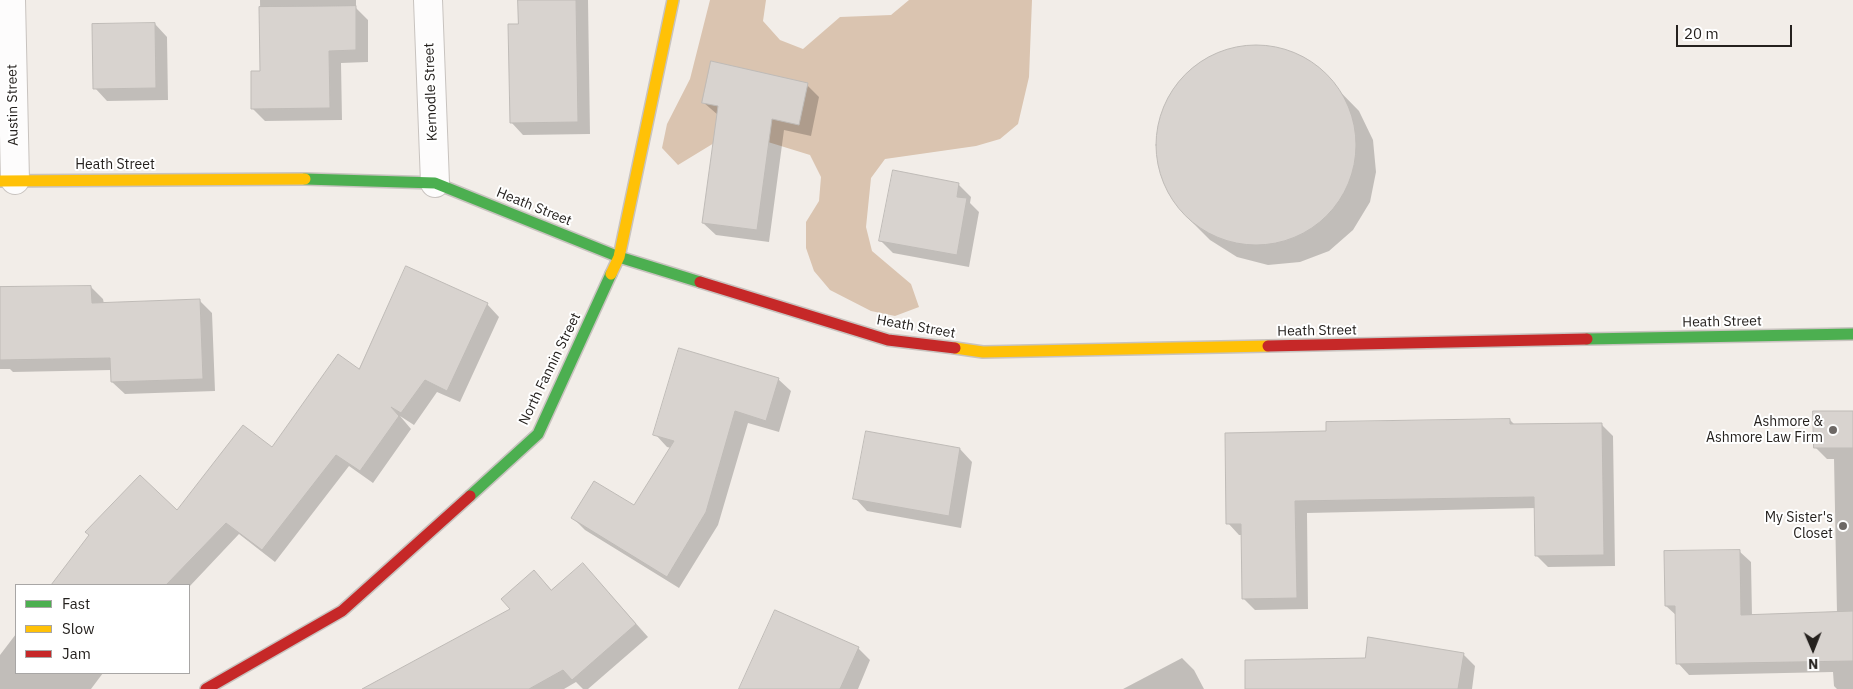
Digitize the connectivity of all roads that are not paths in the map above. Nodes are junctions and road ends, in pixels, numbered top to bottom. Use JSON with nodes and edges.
{"nodes":[{"id":1,"x":11,"y":0,"type":"edge"},
{"id":2,"x":428,"y":0,"type":"edge"},
{"id":3,"x":673,"y":0,"type":"edge"},
{"id":4,"x":7,"y":180,"type":"edge"},
{"id":5,"x":435,"y":183,"type":"junction"},
{"id":6,"x":619,"y":257,"type":"junction"},
{"id":7,"x":1853,"y":334,"type":"edge"},
{"id":8,"x":206,"y":689,"type":"edge"}],
"edges":[{"from":1,"to":4,"type":"street","name":"Austin Street"},
{"from":2,"to":5,"type":"street","name":"Kernodle Street"},
{"from":3,"to":6,"type":"street","name":"North Fannin Street"},
{"from":4,"to":5,"type":"street","name":"Heath Street"},
{"from":5,"to":6,"type":"street","name":"Heath Street"},
{"from":6,"to":7,"type":"street","name":"Heath Street"},
{"from":6,"to":8,"type":"street","name":"North Fannin Street"}]}
